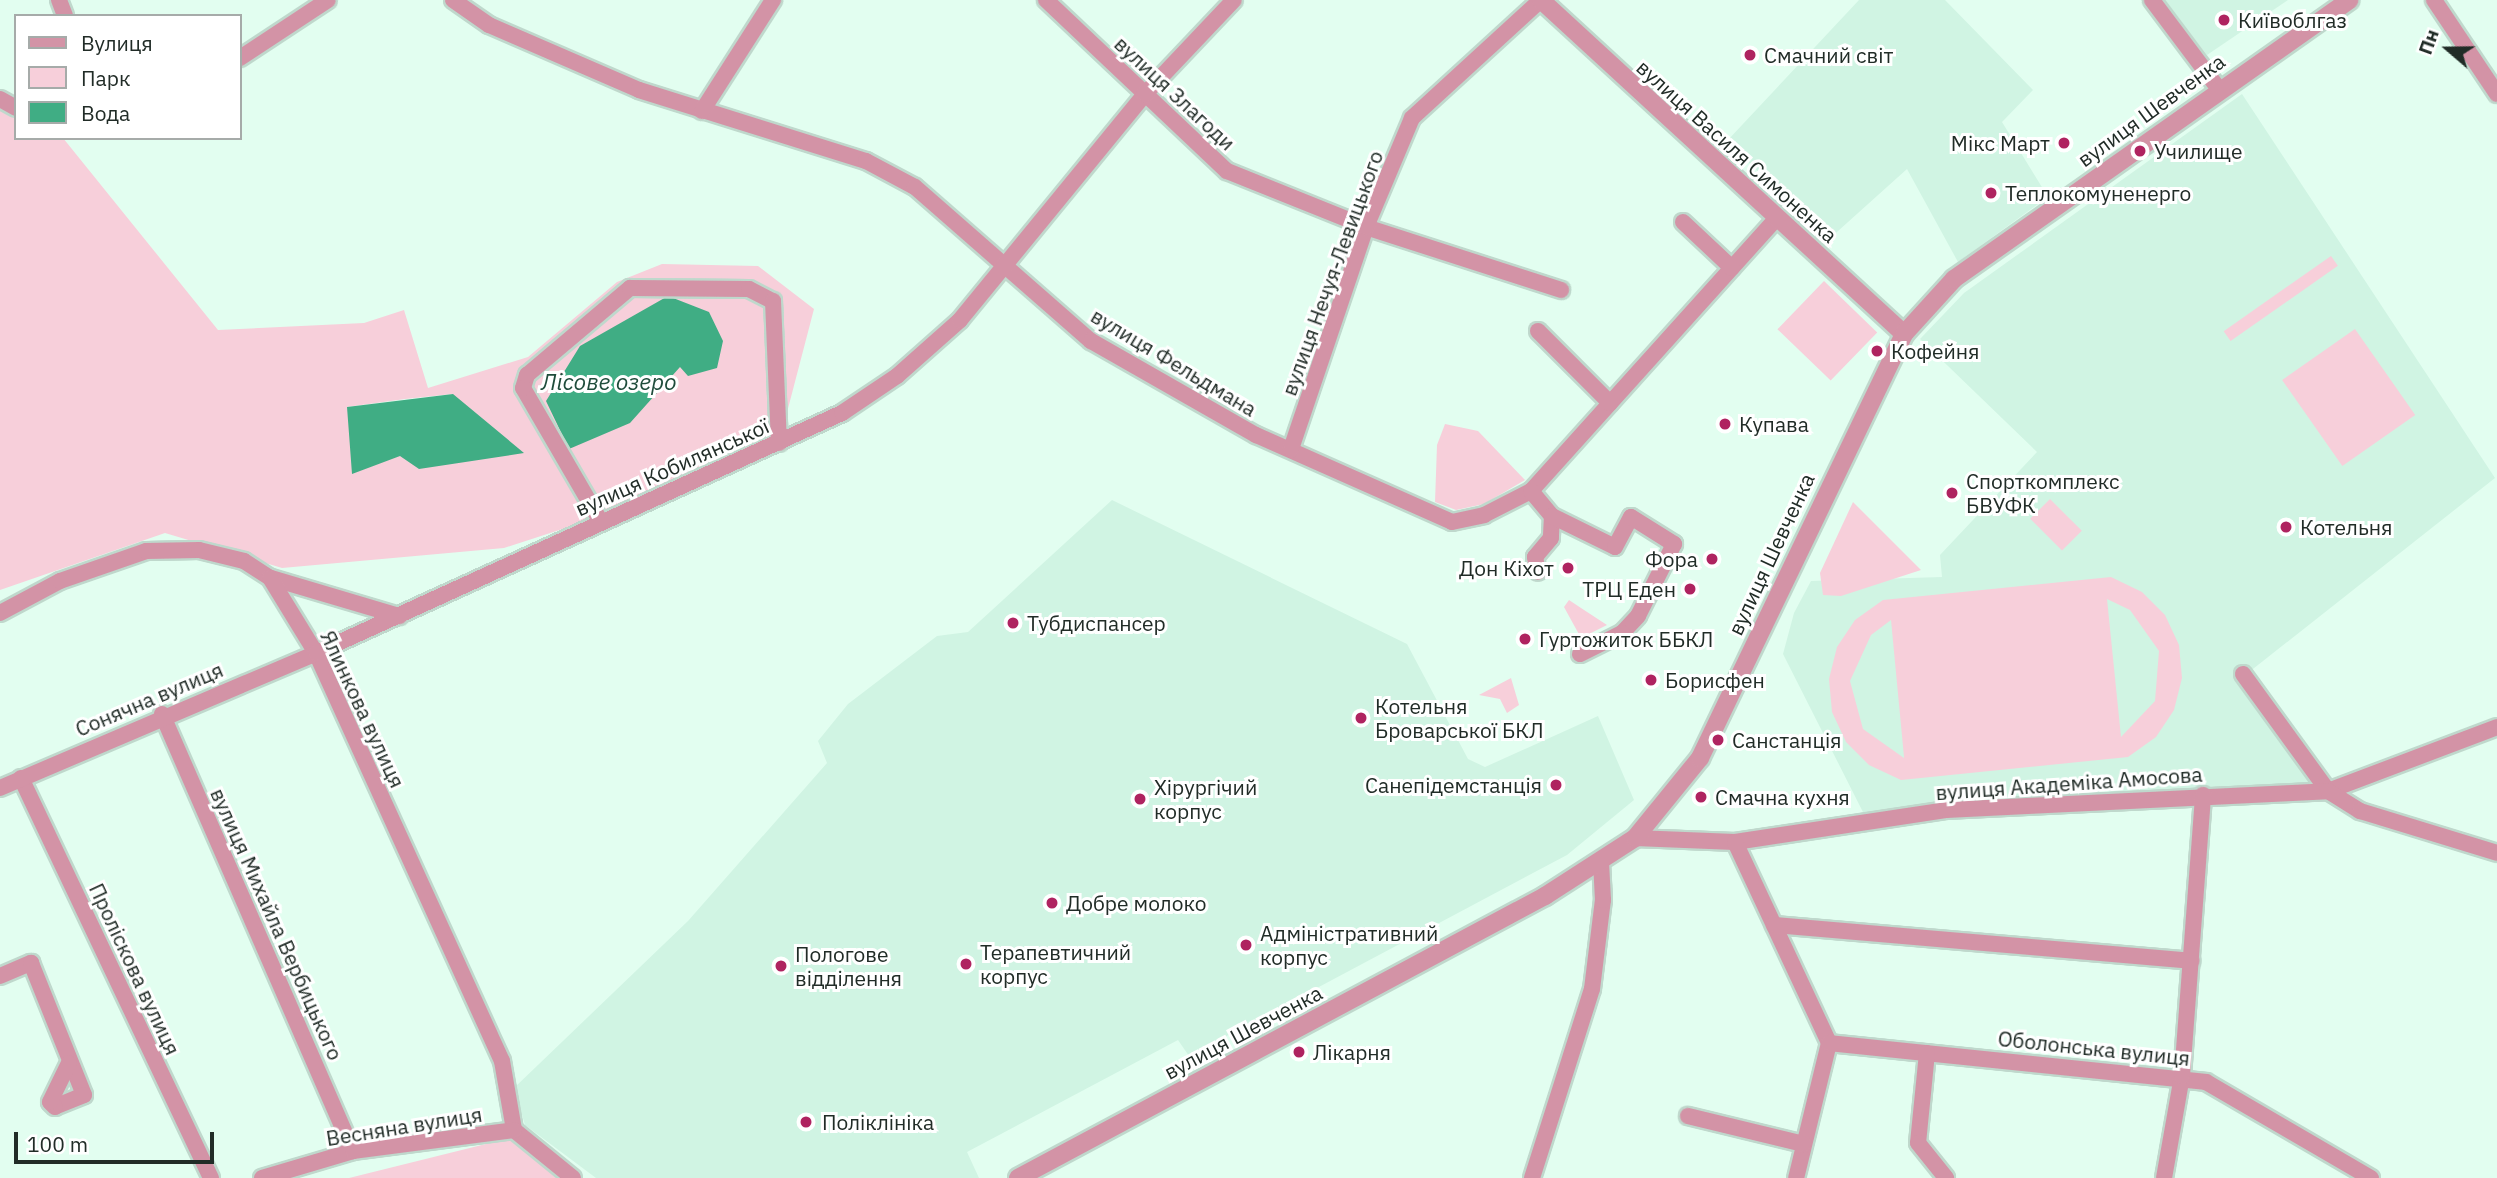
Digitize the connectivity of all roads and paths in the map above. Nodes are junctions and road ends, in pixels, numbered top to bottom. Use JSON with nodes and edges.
{"nodes":[{"id":1,"x":328,"y":0,"type":"edge"},
{"id":2,"x":453,"y":0,"type":"edge"},
{"id":3,"x":773,"y":0,"type":"edge"},
{"id":4,"x":1045,"y":0,"type":"edge"},
{"id":5,"x":1234,"y":0,"type":"edge"},
{"id":6,"x":1541,"y":0,"type":"edge"},
{"id":7,"x":2151,"y":0,"type":"edge"},
{"id":8,"x":2349,"y":0,"type":"edge"},
{"id":9,"x":2434,"y":0,"type":"edge"},
{"id":10,"x":242,"y":57,"type":"edge"},
{"id":11,"x":2218,"y":88,"type":"junction"},
{"id":12,"x":1145,"y":94,"type":"junction"},
{"id":13,"x":2497,"y":94,"type":"edge"},
{"id":14,"x":702,"y":111,"type":"junction"},
{"id":15,"x":1777,"y":218,"type":"junction"},
{"id":16,"x":1683,"y":222,"type":"dead end"},
{"id":17,"x":1366,"y":227,"type":"junction"},
{"id":18,"x":1003,"y":261,"type":"junction"},
{"id":19,"x":1732,"y":268,"type":"junction"},
{"id":20,"x":1561,"y":290,"type":"dead end"},
{"id":21,"x":1538,"y":331,"type":"dead end"},
{"id":22,"x":1904,"y":334,"type":"junction"},
{"id":23,"x":1610,"y":403,"type":"junction"},
{"id":24,"x":779,"y":443,"type":"junction"},
{"id":25,"x":1291,"y":449,"type":"junction"},
{"id":26,"x":1531,"y":491,"type":"junction"},
{"id":27,"x":1552,"y":516,"type":"junction"},
{"id":28,"x":601,"y":522,"type":"junction"},
{"id":29,"x":1538,"y":572,"type":"dead end"},
{"id":30,"x":270,"y":578,"type":"junction"},
{"id":31,"x":0,"y":613,"type":"edge"},
{"id":32,"x":399,"y":616,"type":"junction"},
{"id":33,"x":316,"y":653,"type":"junction"},
{"id":34,"x":1580,"y":654,"type":"dead end"},
{"id":35,"x":2243,"y":674,"type":"dead end"},
{"id":36,"x":162,"y":714,"type":"junction"},
{"id":37,"x":2497,"y":727,"type":"edge"},
{"id":38,"x":21,"y":779,"type":"junction"},
{"id":39,"x":0,"y":788,"type":"edge"},
{"id":40,"x":2328,"y":792,"type":"junction"},
{"id":41,"x":2203,"y":795,"type":"junction"},
{"id":42,"x":1635,"y":838,"type":"junction"},
{"id":43,"x":1735,"y":842,"type":"junction"},
{"id":44,"x":2497,"y":853,"type":"edge"},
{"id":45,"x":1601,"y":861,"type":"junction"},
{"id":46,"x":1774,"y":925,"type":"junction"},
{"id":47,"x":2191,"y":961,"type":"junction"},
{"id":48,"x":0,"y":976,"type":"edge"},
{"id":49,"x":1829,"y":1043,"type":"junction"},
{"id":50,"x":1927,"y":1053,"type":"junction"},
{"id":51,"x":69,"y":1063,"type":"dead end"},
{"id":52,"x":2182,"y":1076,"type":"junction"},
{"id":53,"x":1688,"y":1116,"type":"dead end"},
{"id":54,"x":514,"y":1130,"type":"junction"},
{"id":55,"x":1804,"y":1144,"type":"junction"},
{"id":56,"x":353,"y":1151,"type":"junction"},
{"id":57,"x":211,"y":1178,"type":"edge"},
{"id":58,"x":261,"y":1178,"type":"edge"},
{"id":59,"x":573,"y":1178,"type":"edge"},
{"id":60,"x":1017,"y":1178,"type":"edge"},
{"id":61,"x":1532,"y":1178,"type":"edge"},
{"id":62,"x":1796,"y":1178,"type":"edge"},
{"id":63,"x":1947,"y":1178,"type":"edge"},
{"id":64,"x":2164,"y":1178,"type":"edge"},
{"id":65,"x":2371,"y":1178,"type":"edge"}],
"edges":[{"from":1,"to":10,"type":"street"},
{"from":2,"to":14,"type":"street","name":"вулиця Фельдмана"},
{"from":3,"to":14,"type":"street"},
{"from":4,"to":12,"type":"street","name":"вулиця Злагоди"},
{"from":5,"to":12,"type":"street","name":"вулиця Кобилянської"},
{"from":6,"to":15,"type":"street","name":"вулиця Василя Симоненка"},
{"from":6,"to":17,"type":"street","name":"вулиця Нечуя-Левицького"},
{"from":7,"to":11,"type":"street"},
{"from":8,"to":11,"type":"street","name":"вулиця Шевченка"},
{"from":9,"to":13,"type":"street"},
{"from":11,"to":22,"type":"street","name":"вулиця Шевченка"},
{"from":12,"to":17,"type":"street","name":"вулиця Злагоди"},
{"from":12,"to":18,"type":"street","name":"вулиця Кобилянської"},
{"from":14,"to":18,"type":"street","name":"вулиця Фельдмана"},
{"from":15,"to":19,"type":"street","name":"вулиця Фельдмана"},
{"from":15,"to":22,"type":"street","name":"вулиця Василя Симоненка"},
{"from":16,"to":19,"type":"street"},
{"from":17,"to":20,"type":"street","name":"вулиця Злагоди"},
{"from":17,"to":25,"type":"street","name":"вулиця Нечуя-Левицького"},
{"from":18,"to":24,"type":"street","name":"вулиця Кобилянської"},
{"from":18,"to":25,"type":"street","name":"вулиця Фельдмана"},
{"from":19,"to":23,"type":"street","name":"вулиця Фельдмана"},
{"from":21,"to":23,"type":"street"},
{"from":22,"to":42,"type":"street","name":"вулиця Шевченка"},
{"from":23,"to":26,"type":"street","name":"вулиця Фельдмана"},
{"from":24,"to":28,"type":"street","name":"вулиця Кобилянської"},
{"from":24,"to":28,"type":"street"},
{"from":25,"to":26,"type":"street","name":"вулиця Фельдмана"},
{"from":26,"to":27,"type":"street"},
{"from":27,"to":29,"type":"street"},
{"from":27,"to":34,"type":"street"},
{"from":28,"to":32,"type":"street","name":"вулиця Кобилянської"},
{"from":30,"to":31,"type":"street","name":"Ялинкова вулиця"},
{"from":30,"to":32,"type":"street"},
{"from":30,"to":33,"type":"street","name":"Ялинкова вулиця"},
{"from":32,"to":33,"type":"street","name":"вулиця Кобилянської"},
{"from":33,"to":36,"type":"street","name":"Сонячна вулиця"},
{"from":33,"to":54,"type":"street","name":"Ялинкова вулиця"},
{"from":35,"to":40,"type":"street"},
{"from":36,"to":38,"type":"street","name":"Сонячна вулиця"},
{"from":36,"to":56,"type":"street","name":"вулиця Михайла Вербицького"},
{"from":37,"to":40,"type":"street"},
{"from":38,"to":39,"type":"street","name":"Сонячна вулиця"},
{"from":38,"to":57,"type":"street","name":"Проліскова вулиця"},
{"from":40,"to":41,"type":"street","name":"вулиця Академіка Амосова"},
{"from":40,"to":44,"type":"street"},
{"from":41,"to":43,"type":"street","name":"вулиця Академіка Амосова"},
{"from":41,"to":47,"type":"street"},
{"from":42,"to":43,"type":"street","name":"вулиця Академіка Амосова"},
{"from":42,"to":45,"type":"street","name":"вулиця Шевченка"},
{"from":43,"to":46,"type":"street"},
{"from":45,"to":60,"type":"street","name":"вулиця Шевченка"},
{"from":45,"to":61,"type":"street"},
{"from":46,"to":47,"type":"street"},
{"from":46,"to":49,"type":"street"},
{"from":47,"to":52,"type":"street"},
{"from":48,"to":51,"type":"street"},
{"from":49,"to":50,"type":"street","name":"Оболонська вулиця"},
{"from":49,"to":55,"type":"street"},
{"from":50,"to":52,"type":"street","name":"Оболонська вулиця"},
{"from":50,"to":63,"type":"street"},
{"from":52,"to":64,"type":"street"},
{"from":52,"to":65,"type":"street","name":"Оболонська вулиця"},
{"from":53,"to":55,"type":"street"},
{"from":54,"to":56,"type":"street","name":"Весняна вулиця"},
{"from":54,"to":59,"type":"street"},
{"from":55,"to":62,"type":"street"},
{"from":56,"to":58,"type":"street","name":"Весняна вулиця"}]}
